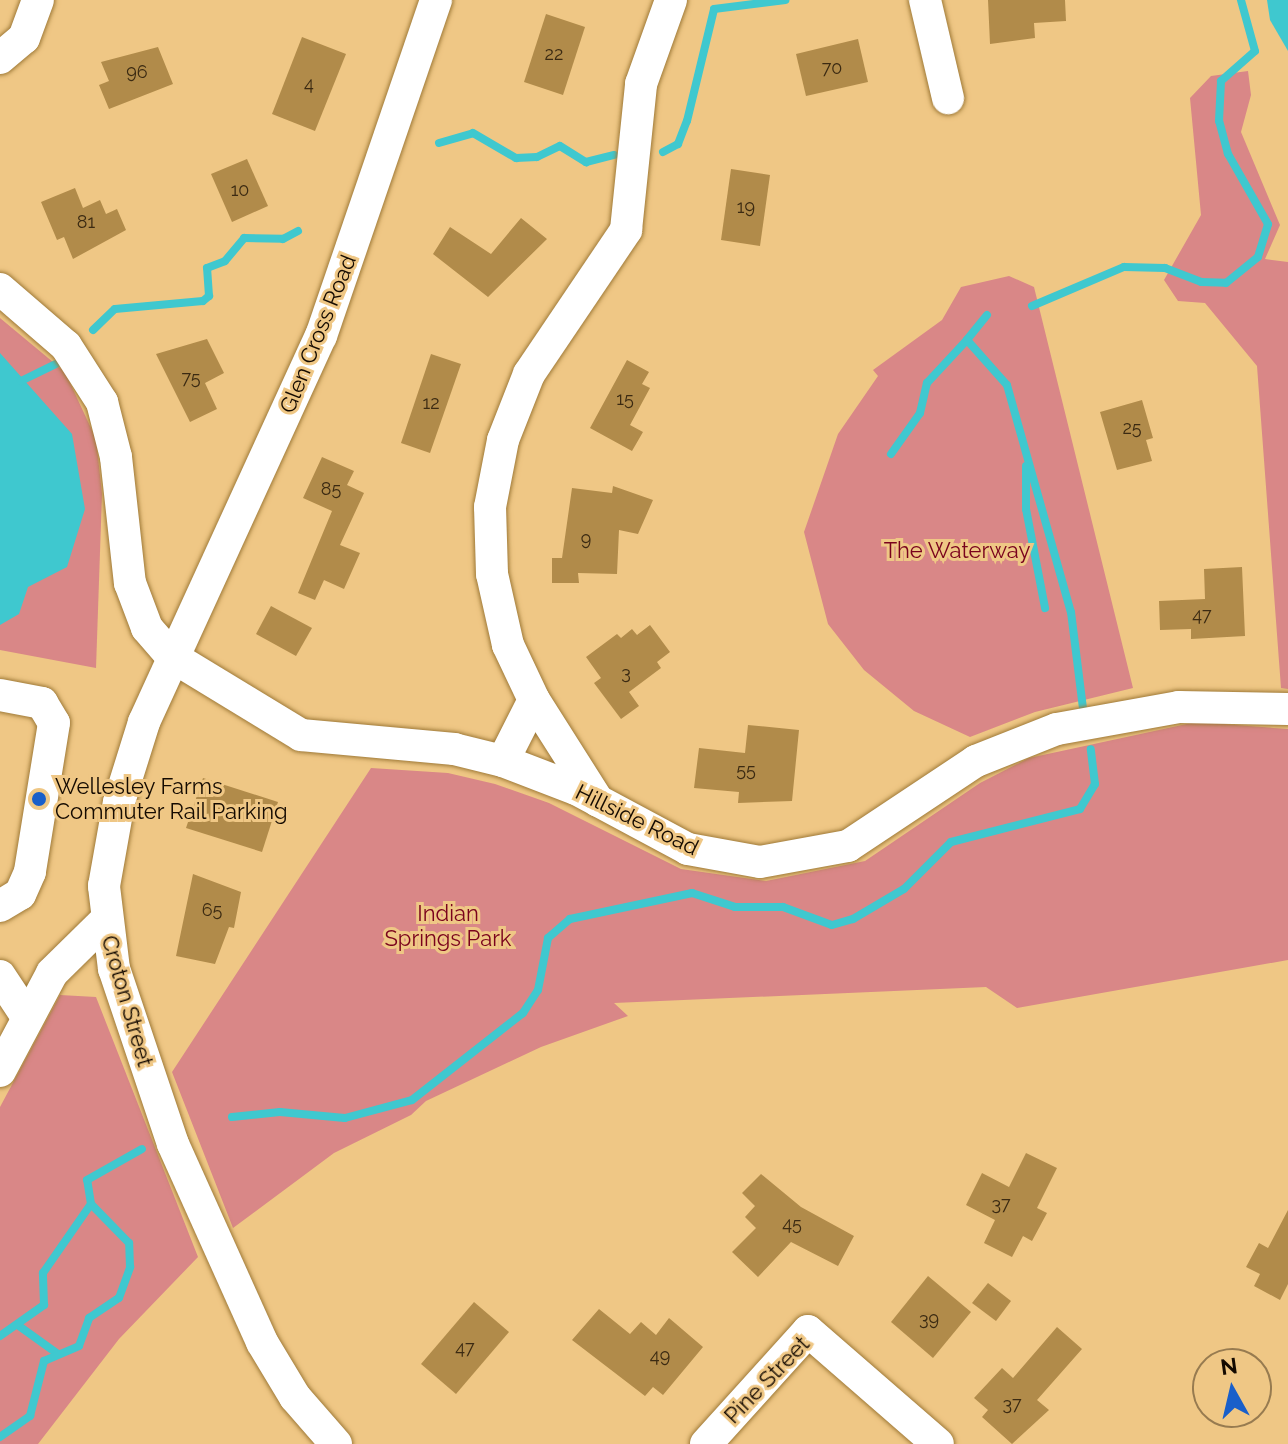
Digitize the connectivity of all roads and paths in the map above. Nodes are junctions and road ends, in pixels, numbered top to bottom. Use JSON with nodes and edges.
{"nodes":[{"id":1,"x":38,"y":0,"type":"edge"},
{"id":2,"x":436,"y":0,"type":"edge"},
{"id":3,"x":671,"y":0,"type":"edge"},
{"id":4,"x":925,"y":0,"type":"edge"},
{"id":5,"x":0,"y":58,"type":"edge"},
{"id":6,"x":948,"y":98,"type":"dead end"},
{"id":7,"x":0,"y":289,"type":"edge"},
{"id":8,"x":171,"y":656,"type":"junction"},
{"id":9,"x":0,"y":695,"type":"edge"},
{"id":10,"x":534,"y":700,"type":"junction"},
{"id":11,"x":1288,"y":709,"type":"edge"},
{"id":12,"x":503,"y":761,"type":"junction"},
{"id":13,"x":598,"y":801,"type":"junction"},
{"id":14,"x":0,"y":906,"type":"edge"},
{"id":15,"x":105,"y":921,"type":"junction"},
{"id":16,"x":0,"y":976,"type":"edge"},
{"id":17,"x":27,"y":1017,"type":"junction"},
{"id":18,"x":0,"y":1071,"type":"edge"},
{"id":19,"x":336,"y":1444,"type":"edge"},
{"id":20,"x":706,"y":1444,"type":"edge"},
{"id":21,"x":938,"y":1444,"type":"edge"}],
"edges":[{"from":1,"to":5,"type":"street"},
{"from":2,"to":8,"type":"street","name":"Glen Cross Road"},
{"from":3,"to":10,"type":"street"},
{"from":4,"to":6,"type":"street"},
{"from":7,"to":8,"type":"street"},
{"from":8,"to":12,"type":"street","name":"Hillside Road"},
{"from":8,"to":15,"type":"street","name":"Croton Street"},
{"from":9,"to":14,"type":"street"},
{"from":10,"to":12,"type":"street"},
{"from":10,"to":13,"type":"street"},
{"from":11,"to":13,"type":"street","name":"Hillside Road"},
{"from":12,"to":13,"type":"street","name":"Hillside Road"},
{"from":15,"to":17,"type":"street"},
{"from":15,"to":19,"type":"street","name":"Croton Street"},
{"from":16,"to":17,"type":"street"},
{"from":17,"to":18,"type":"street"},
{"from":20,"to":21,"type":"street","name":"Pine Street"}]}
